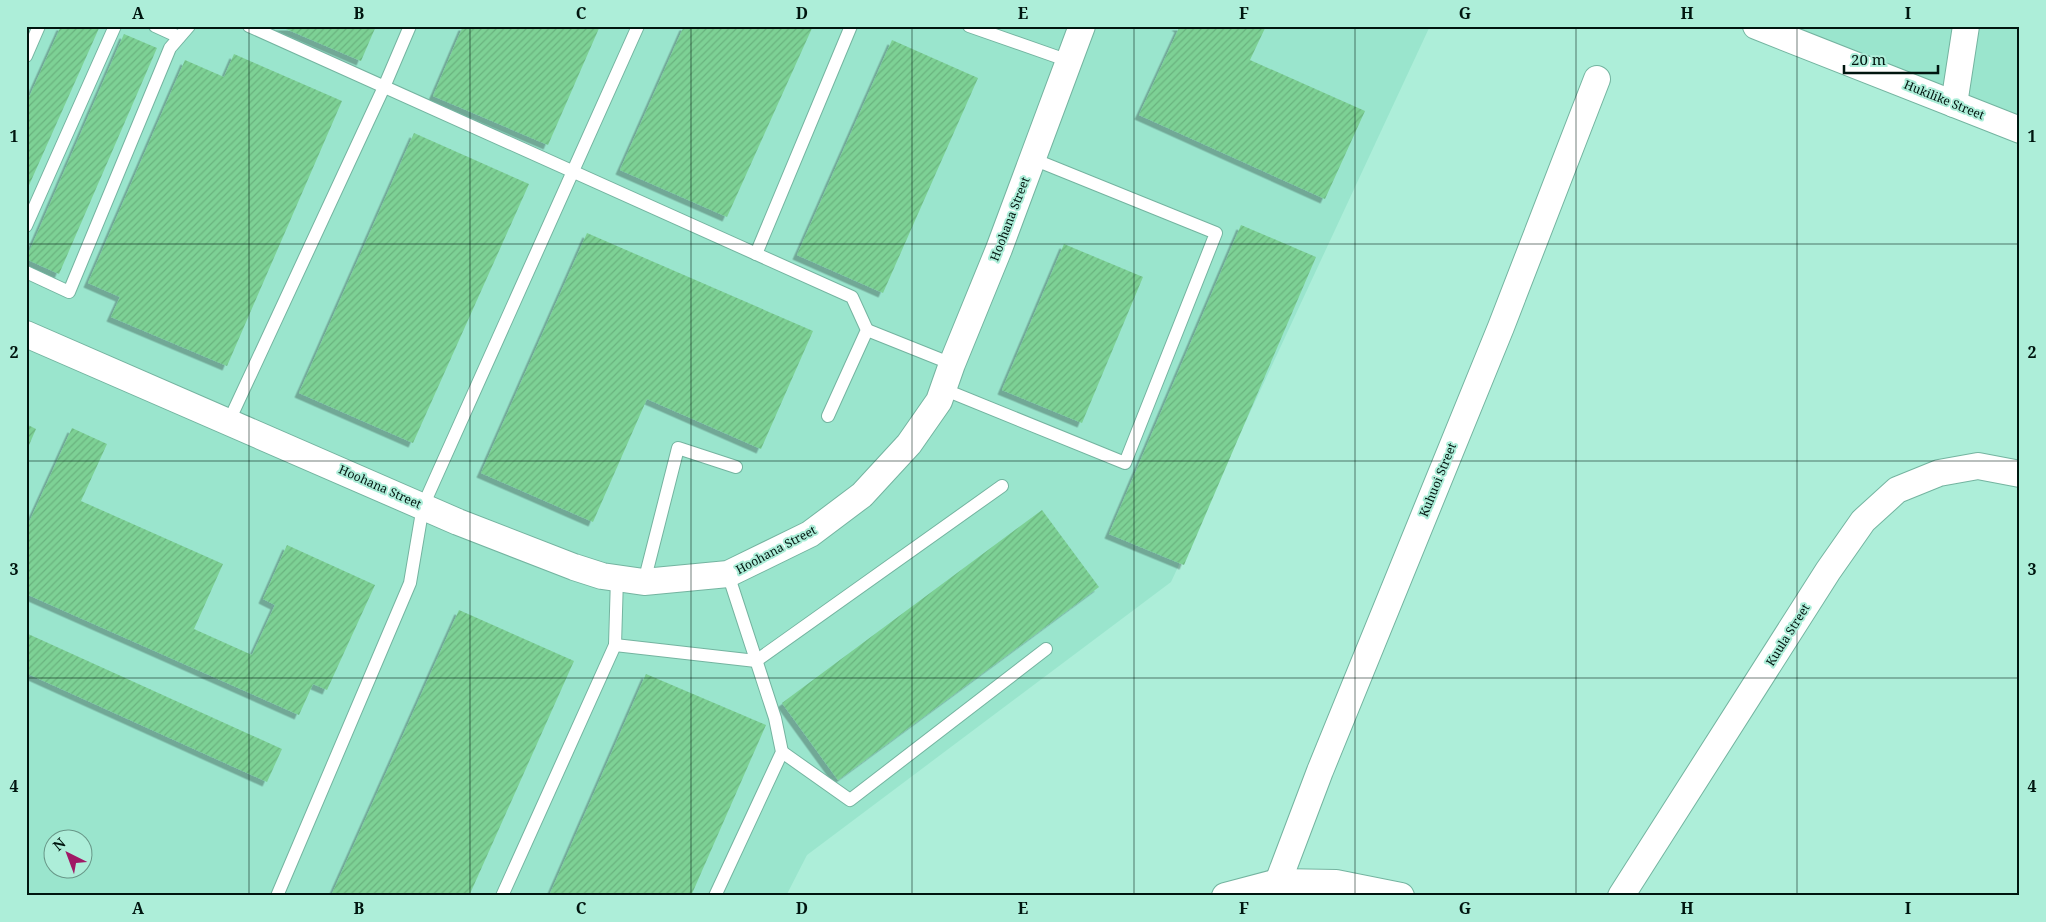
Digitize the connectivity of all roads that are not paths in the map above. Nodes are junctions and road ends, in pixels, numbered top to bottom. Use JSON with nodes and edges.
{"nodes":[{"id":1,"x":39,"y":26,"type":"edge"},
{"id":2,"x":114,"y":26,"type":"edge"},
{"id":3,"x":155,"y":26,"type":"edge"},
{"id":4,"x":188,"y":26,"type":"edge"},
{"id":5,"x":249,"y":26,"type":"edge"},
{"id":6,"x":410,"y":26,"type":"edge"},
{"id":7,"x":638,"y":26,"type":"edge"},
{"id":8,"x":851,"y":26,"type":"edge"},
{"id":9,"x":969,"y":26,"type":"edge"},
{"id":10,"x":1082,"y":26,"type":"edge"},
{"id":11,"x":1756,"y":26,"type":"edge"},
{"id":12,"x":1966,"y":26,"type":"edge"},
{"id":13,"x":1000,"y":31,"type":"edge"},
{"id":14,"x":179,"y":37,"type":"junction"},
{"id":15,"x":26,"y":56,"type":"edge"},
{"id":16,"x":1068,"y":61,"type":"junction"},
{"id":17,"x":1597,"y":78,"type":"dead end"},
{"id":18,"x":384,"y":87,"type":"junction"},
{"id":19,"x":1954,"y":104,"type":"junction"},
{"id":20,"x":2020,"y":130,"type":"edge"},
{"id":21,"x":1032,"y":159,"type":"junction"},
{"id":22,"x":572,"y":172,"type":"junction"},
{"id":23,"x":26,"y":226,"type":"edge"},
{"id":24,"x":756,"y":254,"type":"junction"},
{"id":25,"x":26,"y":272,"type":"edge"},
{"id":26,"x":867,"y":330,"type":"junction"},
{"id":27,"x":26,"y":334,"type":"edge"},
{"id":28,"x":952,"y":364,"type":"junction"},
{"id":29,"x":943,"y":389,"type":"junction"},
{"id":30,"x":828,"y":416,"type":"dead end"},
{"id":31,"x":228,"y":421,"type":"junction"},
{"id":32,"x":736,"y":467,"type":"dead end"},
{"id":33,"x":2020,"y":474,"type":"edge"},
{"id":34,"x":1002,"y":486,"type":"dead end"},
{"id":35,"x":423,"y":506,"type":"junction"},
{"id":36,"x":728,"y":574,"type":"junction"},
{"id":37,"x":617,"y":578,"type":"junction"},
{"id":38,"x":644,"y":582,"type":"junction"},
{"id":39,"x":615,"y":645,"type":"junction"},
{"id":40,"x":1046,"y":649,"type":"dead end"},
{"id":41,"x":756,"y":662,"type":"junction"},
{"id":42,"x":782,"y":752,"type":"junction"},
{"id":43,"x":1278,"y":882,"type":"junction"},
{"id":44,"x":277,"y":896,"type":"edge"},
{"id":45,"x":502,"y":896,"type":"edge"},
{"id":46,"x":715,"y":896,"type":"edge"},
{"id":47,"x":1225,"y":896,"type":"edge"},
{"id":48,"x":1401,"y":896,"type":"edge"},
{"id":49,"x":1622,"y":896,"type":"edge"}],
"edges":[{"from":1,"to":15,"type":"lane"},
{"from":2,"to":23,"type":"lane"},
{"from":3,"to":14,"type":"lane"},
{"from":4,"to":14,"type":"lane"},
{"from":5,"to":18,"type":"lane"},
{"from":6,"to":18,"type":"lane"},
{"from":7,"to":22,"type":"lane"},
{"from":8,"to":24,"type":"lane"},
{"from":9,"to":13,"type":"lane"},
{"from":10,"to":16,"type":"street","name":"Hoohana Street"},
{"from":11,"to":19,"type":"street","name":"Hukilike Street"},
{"from":12,"to":19,"type":"street"},
{"from":13,"to":16,"type":"lane"},
{"from":14,"to":25,"type":"lane"},
{"from":16,"to":21,"type":"street","name":"Hoohana Street"},
{"from":17,"to":43,"type":"street","name":"Kuhuoi Street"},
{"from":18,"to":22,"type":"lane"},
{"from":18,"to":31,"type":"lane"},
{"from":19,"to":20,"type":"street","name":"Hukilike Street"},
{"from":21,"to":28,"type":"street","name":"Hoohana Street"},
{"from":21,"to":29,"type":"lane"},
{"from":22,"to":24,"type":"lane"},
{"from":22,"to":35,"type":"lane"},
{"from":24,"to":26,"type":"lane"},
{"from":26,"to":28,"type":"lane"},
{"from":26,"to":30,"type":"lane"},
{"from":27,"to":31,"type":"street","name":"Hoohana Street"},
{"from":28,"to":29,"type":"street","name":"Hoohana Street"},
{"from":29,"to":36,"type":"street","name":"Hoohana Street"},
{"from":31,"to":35,"type":"street","name":"Hoohana Street"},
{"from":32,"to":38,"type":"lane"},
{"from":33,"to":49,"type":"street","name":"Kuula Street"},
{"from":34,"to":41,"type":"lane"},
{"from":35,"to":37,"type":"street","name":"Hoohana Street"},
{"from":35,"to":44,"type":"lane"},
{"from":36,"to":38,"type":"street","name":"Hoohana Street"},
{"from":36,"to":41,"type":"lane"},
{"from":37,"to":38,"type":"street","name":"Hoohana Street"},
{"from":37,"to":39,"type":"lane"},
{"from":39,"to":41,"type":"lane"},
{"from":39,"to":45,"type":"lane"},
{"from":40,"to":42,"type":"lane"},
{"from":41,"to":42,"type":"lane"},
{"from":42,"to":46,"type":"lane"},
{"from":43,"to":47,"type":"street"},
{"from":43,"to":48,"type":"street"}]}
